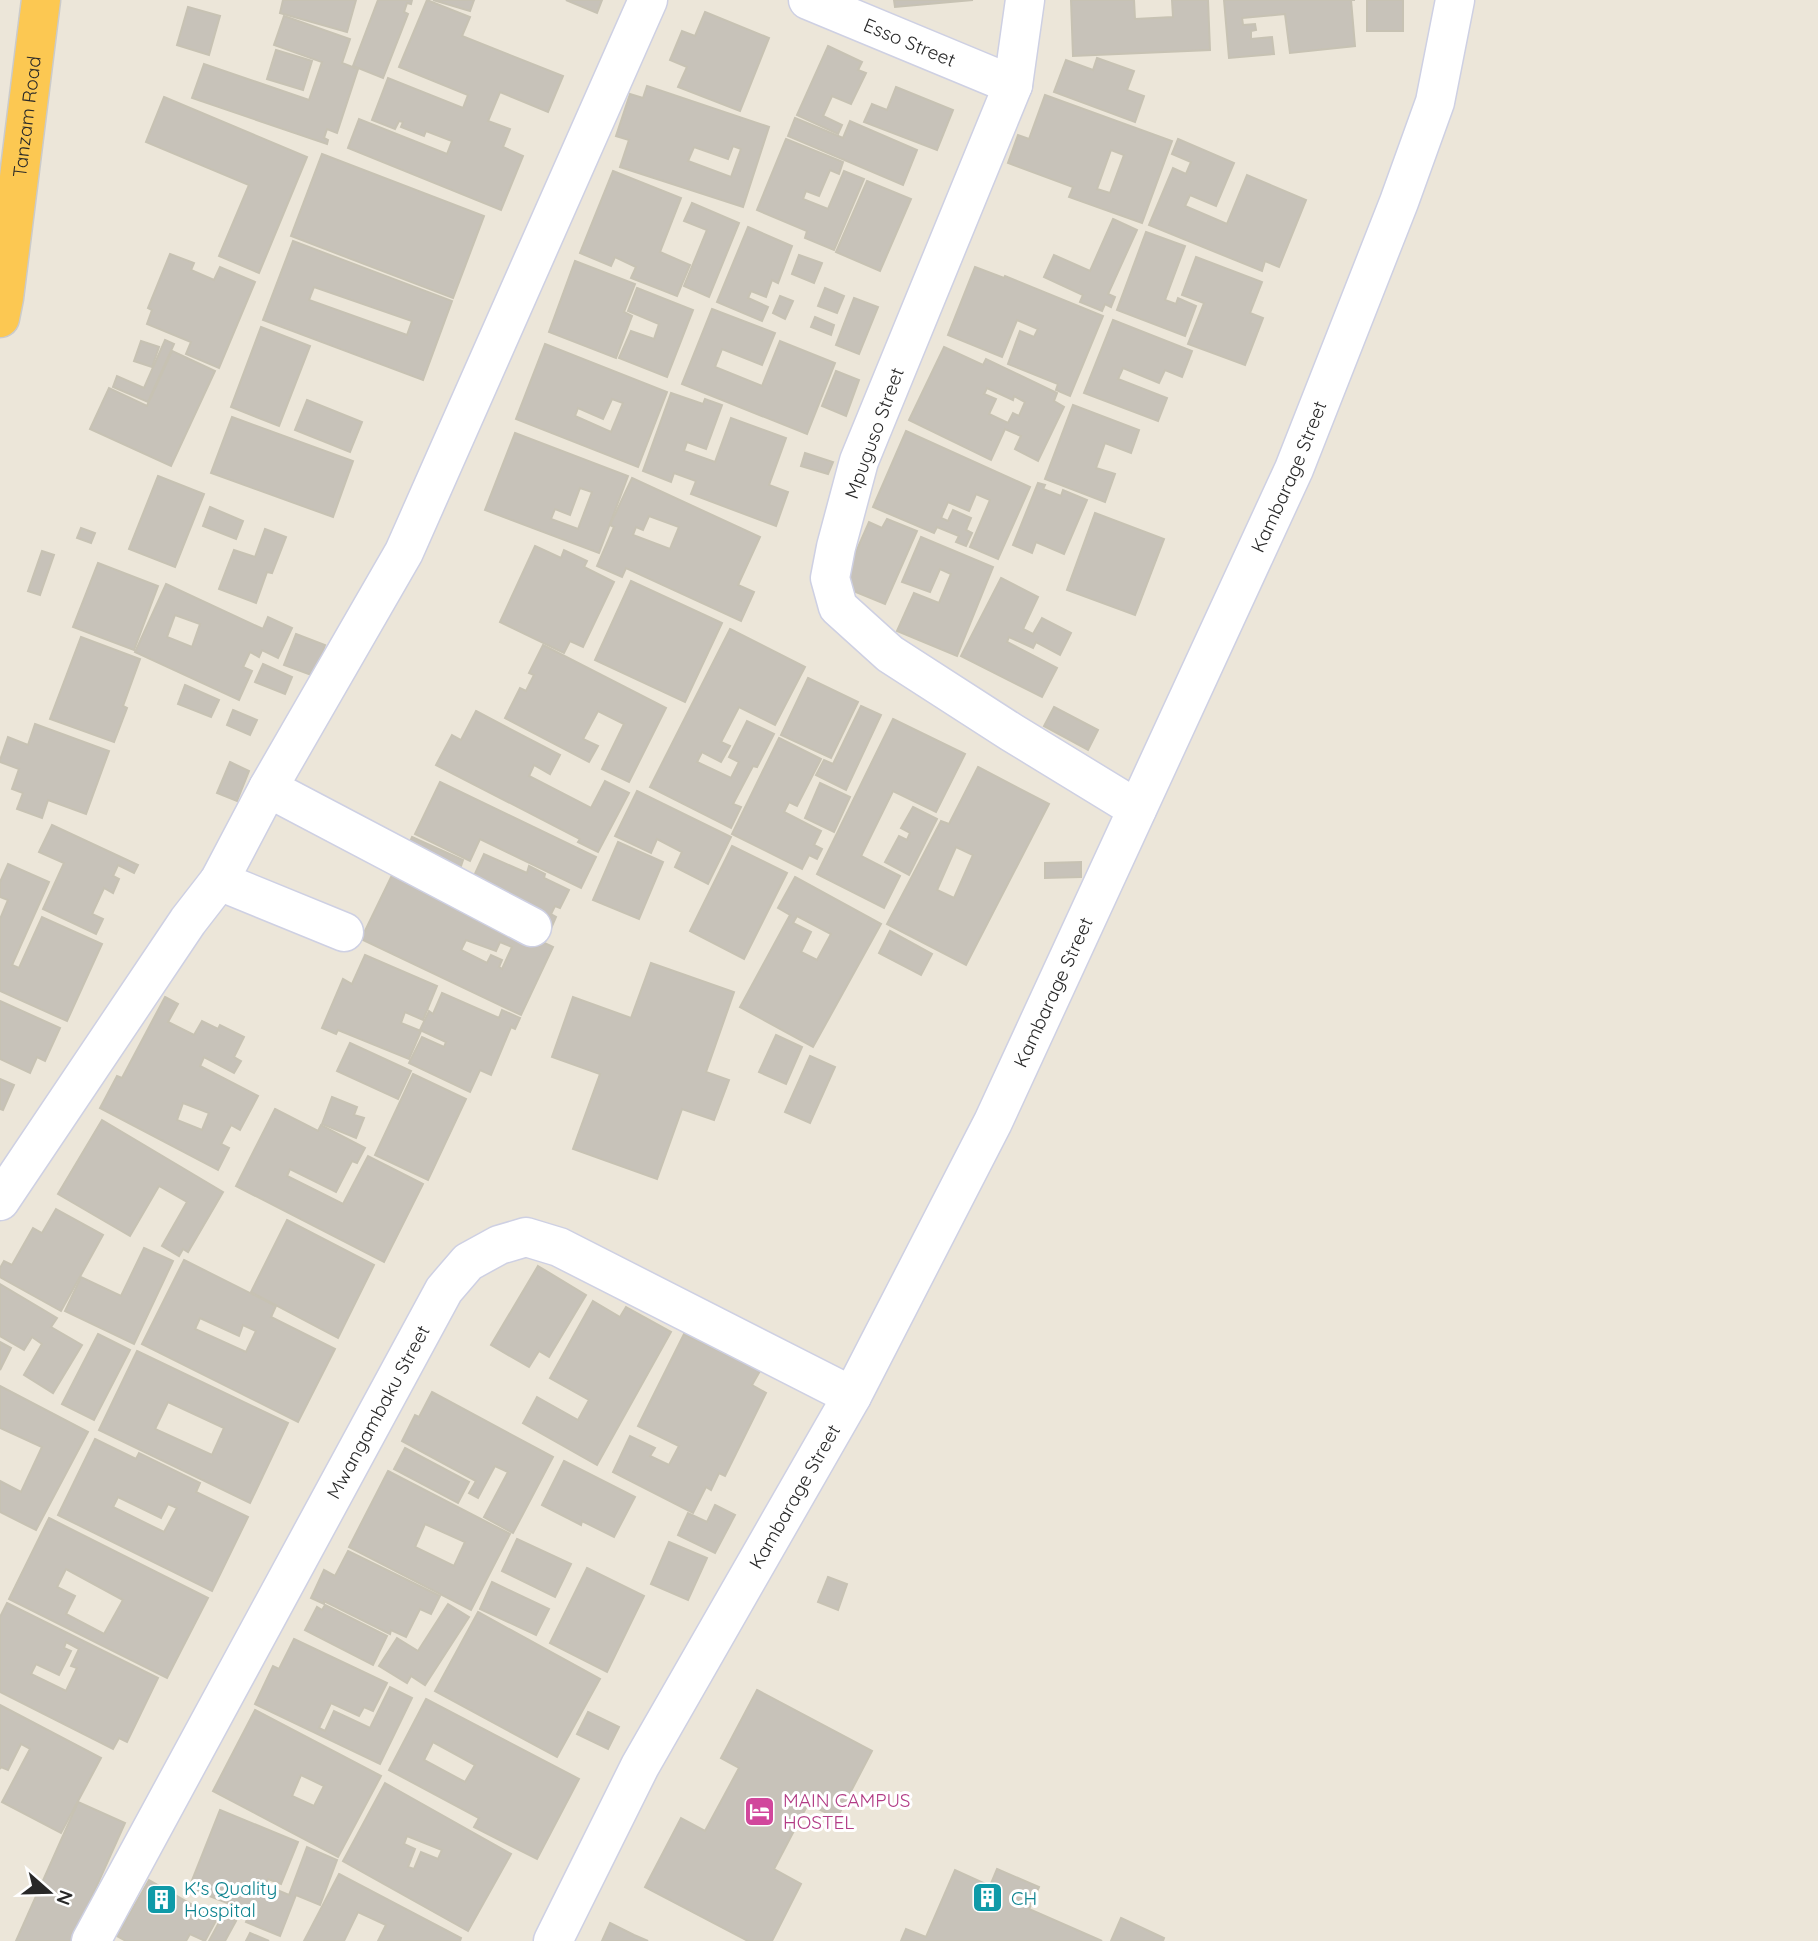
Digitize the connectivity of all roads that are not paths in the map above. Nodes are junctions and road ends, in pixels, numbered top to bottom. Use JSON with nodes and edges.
{"nodes":[{"id":1,"x":41,"y":0,"type":"edge"},
{"id":2,"x":648,"y":0,"type":"edge"},
{"id":3,"x":808,"y":0,"type":"edge"},
{"id":4,"x":1025,"y":0,"type":"edge"},
{"id":5,"x":1455,"y":0,"type":"edge"},
{"id":6,"x":1013,"y":85,"type":"junction"},
{"id":7,"x":0,"y":318,"type":"edge"},
{"id":8,"x":268,"y":788,"type":"junction"},
{"id":9,"x":1137,"y":809,"type":"junction"},
{"id":10,"x":219,"y":881,"type":"junction"},
{"id":11,"x":532,"y":927,"type":"dead end"},
{"id":12,"x":344,"y":932,"type":"dead end"},
{"id":13,"x":0,"y":1201,"type":"edge"},
{"id":14,"x":852,"y":1396,"type":"junction"},
{"id":15,"x":91,"y":1941,"type":"edge"},
{"id":16,"x":553,"y":1941,"type":"edge"}],
"edges":[{"from":1,"to":7,"type":"highway","name":"Tanzam Road"},
{"from":2,"to":8,"type":"street"},
{"from":3,"to":6,"type":"street","name":"Esso Street"},
{"from":4,"to":6,"type":"street","name":"Mpuguso Street"},
{"from":5,"to":9,"type":"street","name":"Kambarage Street"},
{"from":6,"to":9,"type":"street","name":"Mpuguso Street"},
{"from":8,"to":10,"type":"street"},
{"from":8,"to":11,"type":"street"},
{"from":9,"to":14,"type":"street","name":"Kambarage Street"},
{"from":10,"to":12,"type":"street"},
{"from":10,"to":13,"type":"street"},
{"from":14,"to":15,"type":"street","name":"Mwangambaku Street"},
{"from":14,"to":16,"type":"street","name":"Kambarage Street"}]}
